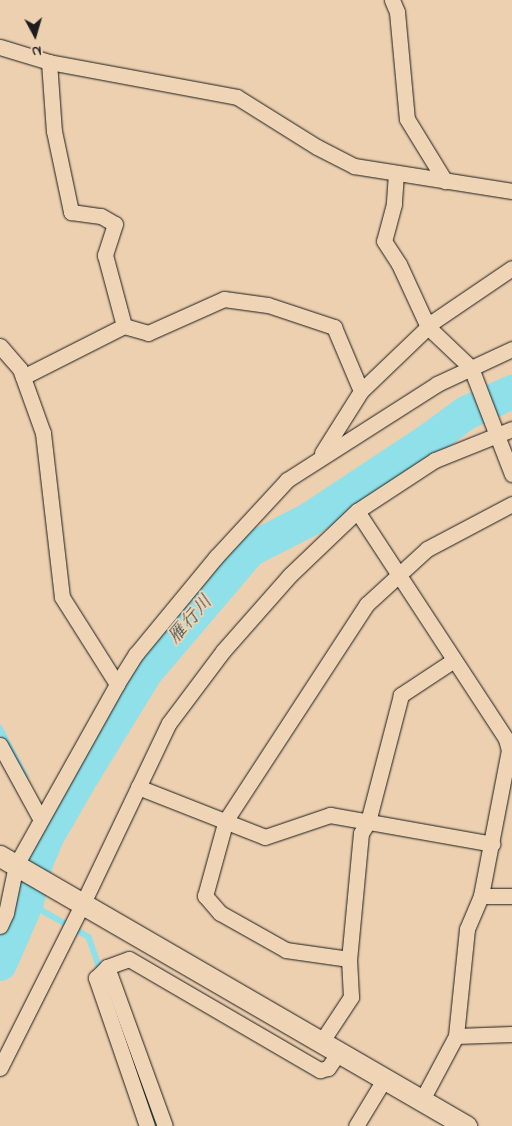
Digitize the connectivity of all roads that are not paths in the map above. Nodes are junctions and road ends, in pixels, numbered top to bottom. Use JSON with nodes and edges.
{"nodes":[{"id":1,"x":392,"y":0,"type":"edge"},
{"id":2,"x":0,"y":47,"type":"edge"},
{"id":3,"x":49,"y":62,"type":"junction"},
{"id":4,"x":396,"y":173,"type":"junction"},
{"id":5,"x":445,"y":181,"type":"junction"},
{"id":6,"x":512,"y":191,"type":"edge"},
{"id":7,"x":512,"y":268,"type":"edge"},
{"id":8,"x":124,"y":326,"type":"junction"},
{"id":9,"x":428,"y":327,"type":"junction"},
{"id":10,"x":0,"y":346,"type":"edge"},
{"id":11,"x":512,"y":349,"type":"edge"},
{"id":12,"x":471,"y":368,"type":"junction"},
{"id":13,"x":23,"y":377,"type":"junction"},
{"id":14,"x":361,"y":390,"type":"junction"},
{"id":15,"x":512,"y":428,"type":"edge"},
{"id":16,"x":497,"y":434,"type":"junction"},
{"id":17,"x":319,"y":459,"type":"junction"},
{"id":18,"x":512,"y":474,"type":"edge"},
{"id":19,"x":512,"y":504,"type":"edge"},
{"id":20,"x":356,"y":511,"type":"junction"},
{"id":21,"x":398,"y":574,"type":"junction"},
{"id":22,"x":454,"y":660,"type":"junction"},
{"id":23,"x":118,"y":684,"type":"junction"},
{"id":24,"x":0,"y":745,"type":"edge"},
{"id":25,"x":138,"y":787,"type":"junction"},
{"id":26,"x":506,"y":796,"type":"edge"},
{"id":27,"x":41,"y":820,"type":"junction"},
{"id":28,"x":226,"y":820,"type":"junction"},
{"id":29,"x":368,"y":822,"type":"junction"},
{"id":30,"x":492,"y":844,"type":"junction"},
{"id":31,"x":8,"y":860,"type":"edge"},
{"id":32,"x":481,"y":896,"type":"junction"},
{"id":33,"x":512,"y":896,"type":"edge"},
{"id":34,"x":83,"y":902,"type":"junction"},
{"id":35,"x":0,"y":926,"type":"edge"},
{"id":36,"x":349,"y":959,"type":"junction"},
{"id":37,"x":107,"y":967,"type":"junction"},
{"id":38,"x":512,"y":1034,"type":"edge"},
{"id":39,"x":456,"y":1036,"type":"junction"},
{"id":40,"x":322,"y":1041,"type":"junction"},
{"id":41,"x":340,"y":1051,"type":"junction"},
{"id":42,"x":0,"y":1068,"type":"edge"},
{"id":43,"x":385,"y":1078,"type":"junction"},
{"id":44,"x":422,"y":1100,"type":"junction"},
{"id":45,"x":147,"y":1126,"type":"edge"},
{"id":46,"x":165,"y":1126,"type":"edge"},
{"id":47,"x":356,"y":1126,"type":"edge"},
{"id":48,"x":466,"y":1126,"type":"edge"}],
"edges":[{"from":1,"to":5,"type":"street"},
{"from":2,"to":3,"type":"street"},
{"from":3,"to":4,"type":"street"},
{"from":3,"to":8,"type":"street"},
{"from":4,"to":5,"type":"street"},
{"from":4,"to":9,"type":"street"},
{"from":5,"to":6,"type":"street"},
{"from":7,"to":9,"type":"street"},
{"from":8,"to":13,"type":"street"},
{"from":8,"to":14,"type":"street"},
{"from":9,"to":12,"type":"street"},
{"from":9,"to":14,"type":"street"},
{"from":10,"to":13,"type":"street"},
{"from":11,"to":12,"type":"street"},
{"from":12,"to":16,"type":"street"},
{"from":12,"to":17,"type":"street"},
{"from":13,"to":23,"type":"street"},
{"from":14,"to":17,"type":"street"},
{"from":15,"to":16,"type":"street"},
{"from":16,"to":18,"type":"street"},
{"from":16,"to":20,"type":"street"},
{"from":17,"to":23,"type":"street"},
{"from":19,"to":21,"type":"street"},
{"from":20,"to":21,"type":"street"},
{"from":20,"to":25,"type":"street"},
{"from":21,"to":22,"type":"street"},
{"from":21,"to":28,"type":"street"},
{"from":22,"to":26,"type":"street"},
{"from":22,"to":29,"type":"street"},
{"from":23,"to":27,"type":"street"},
{"from":24,"to":27,"type":"street"},
{"from":25,"to":28,"type":"street"},
{"from":25,"to":34,"type":"street"},
{"from":26,"to":30,"type":"street"},
{"from":27,"to":31,"type":"street"},
{"from":28,"to":29,"type":"street"},
{"from":28,"to":36,"type":"street"},
{"from":29,"to":30,"type":"street"},
{"from":29,"to":36,"type":"street"},
{"from":30,"to":32,"type":"street"},
{"from":31,"to":34,"type":"street"},
{"from":31,"to":35,"type":"street"},
{"from":32,"to":33,"type":"street"},
{"from":32,"to":39,"type":"street"},
{"from":34,"to":40,"type":"street"},
{"from":34,"to":42,"type":"street"},
{"from":36,"to":40,"type":"street"},
{"from":37,"to":41,"type":"street"},
{"from":37,"to":45,"type":"street"},
{"from":37,"to":46,"type":"street"},
{"from":38,"to":39,"type":"street"},
{"from":39,"to":44,"type":"street"},
{"from":40,"to":41,"type":"street"},
{"from":41,"to":43,"type":"street"},
{"from":43,"to":44,"type":"street"},
{"from":43,"to":47,"type":"street"},
{"from":44,"to":48,"type":"street"}]}
